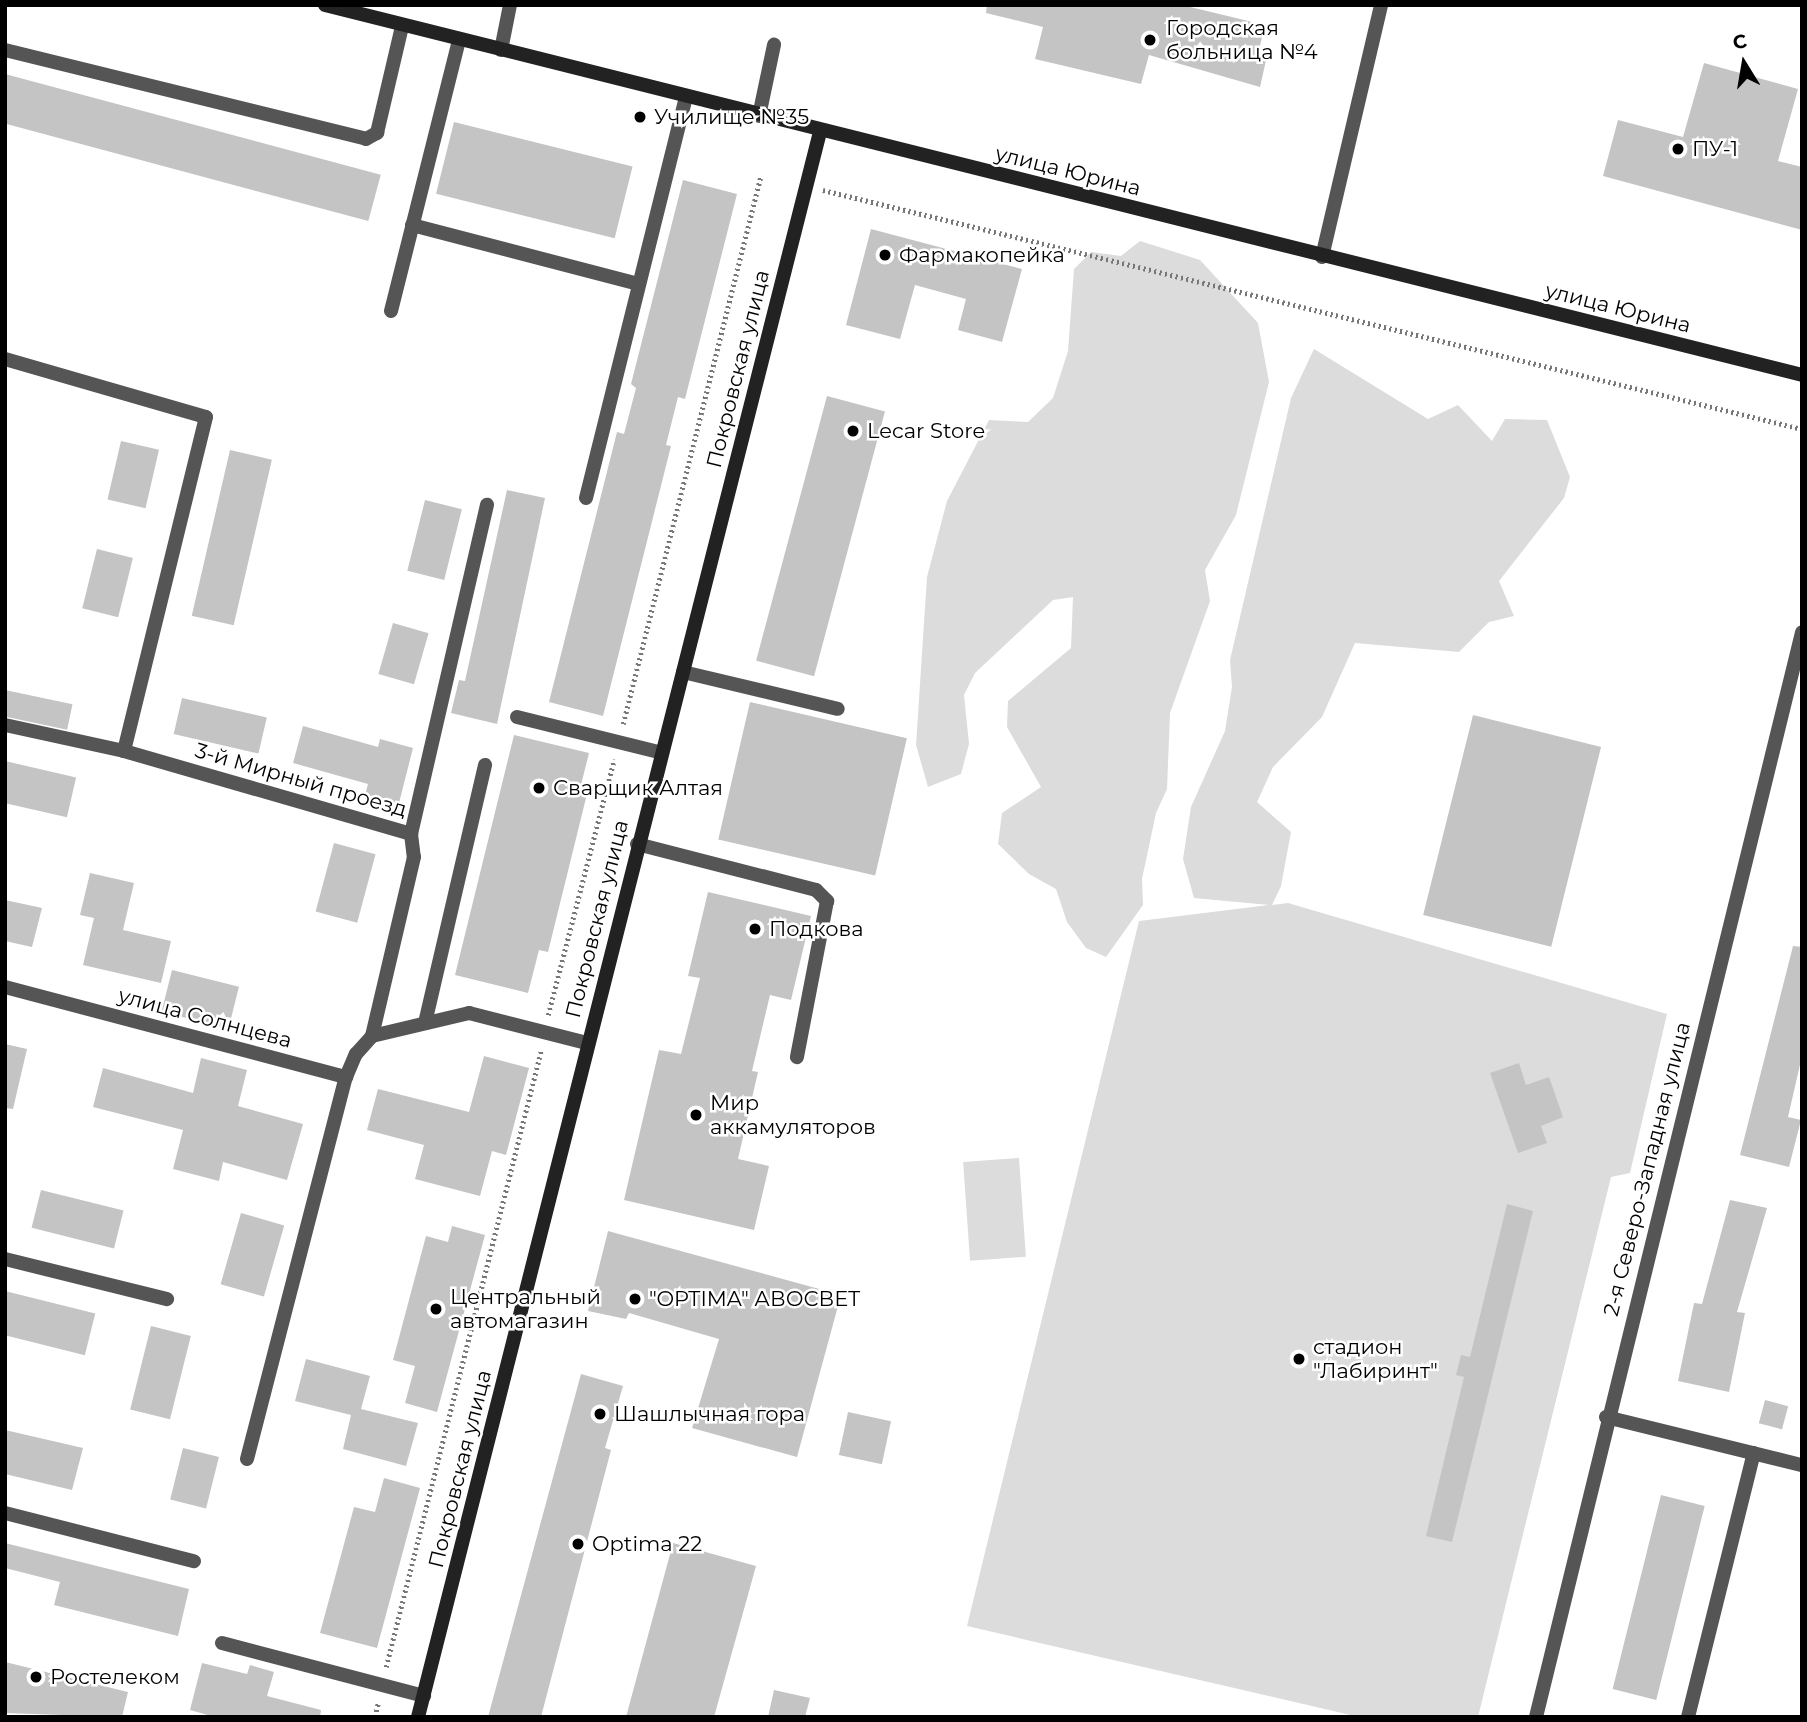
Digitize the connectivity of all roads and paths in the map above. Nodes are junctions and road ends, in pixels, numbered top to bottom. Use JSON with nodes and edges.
{"nodes":[{"id":1,"x":325,"y":5,"type":"edge"},
{"id":2,"x":510,"y":5,"type":"edge"},
{"id":3,"x":1381,"y":5,"type":"edge"},
{"id":4,"x":402,"y":26,"type":"junction"},
{"id":5,"x":459,"y":40,"type":"junction"},
{"id":6,"x":774,"y":45,"type":"dead end"},
{"id":7,"x":5,"y":50,"type":"edge"},
{"id":8,"x":501,"y":50,"type":"junction"},
{"id":9,"x":686,"y":97,"type":"junction"},
{"id":10,"x":759,"y":116,"type":"junction"},
{"id":11,"x":820,"y":131,"type":"junction"},
{"id":12,"x":761,"y":174,"type":"dead end"},
{"id":13,"x":806,"y":186,"type":"junction"},
{"id":14,"x":412,"y":225,"type":"junction"},
{"id":15,"x":1322,"y":257,"type":"junction"},
{"id":16,"x":638,"y":284,"type":"junction"},
{"id":17,"x":391,"y":312,"type":"dead end"},
{"id":18,"x":5,"y":359,"type":"edge"},
{"id":19,"x":1802,"y":375,"type":"edge"},
{"id":20,"x":1802,"y":429,"type":"edge"},
{"id":21,"x":586,"y":498,"type":"dead end"},
{"id":22,"x":487,"y":505,"type":"dead end"},
{"id":23,"x":1802,"y":632,"type":"edge"},
{"id":24,"x":683,"y":672,"type":"junction"},
{"id":25,"x":838,"y":709,"type":"dead end"},
{"id":26,"x":517,"y":717,"type":"dead end"},
{"id":27,"x":5,"y":725,"type":"edge"},
{"id":28,"x":618,"y":742,"type":"junction"},
{"id":29,"x":124,"y":751,"type":"junction"},
{"id":30,"x":662,"y":753,"type":"junction"},
{"id":31,"x":485,"y":765,"type":"dead end"},
{"id":32,"x":411,"y":834,"type":"junction"},
{"id":33,"x":638,"y":844,"type":"junction"},
{"id":34,"x":5,"y":987,"type":"edge"},
{"id":35,"x":425,"y":1023,"type":"junction"},
{"id":36,"x":544,"y":1033,"type":"junction"},
{"id":37,"x":372,"y":1036,"type":"junction"},
{"id":38,"x":587,"y":1043,"type":"junction"},
{"id":39,"x":797,"y":1057,"type":"dead end"},
{"id":40,"x":346,"y":1077,"type":"junction"},
{"id":41,"x":5,"y":1259,"type":"edge"},
{"id":42,"x":167,"y":1298,"type":"dead end"},
{"id":43,"x":1606,"y":1417,"type":"junction"},
{"id":44,"x":1754,"y":1453,"type":"junction"},
{"id":45,"x":247,"y":1459,"type":"dead end"},
{"id":46,"x":1802,"y":1465,"type":"edge"},
{"id":47,"x":5,"y":1513,"type":"edge"},
{"id":48,"x":194,"y":1561,"type":"dead end"},
{"id":49,"x":222,"y":1643,"type":"dead end"},
{"id":50,"x":382,"y":1685,"type":"junction"},
{"id":51,"x":424,"y":1696,"type":"junction"},
{"id":52,"x":375,"y":1717,"type":"edge"},
{"id":53,"x":418,"y":1717,"type":"edge"},
{"id":54,"x":1536,"y":1717,"type":"edge"},
{"id":55,"x":1688,"y":1717,"type":"edge"}],
"edges":[{"from":1,"to":4,"type":"street","name":"улица Юрина"},
{"from":2,"to":8,"type":"street"},
{"from":3,"to":15,"type":"street"},
{"from":4,"to":5,"type":"street","name":"улица Юрина"},
{"from":4,"to":7,"type":"street"},
{"from":5,"to":8,"type":"street","name":"улица Юрина"},
{"from":5,"to":14,"type":"street"},
{"from":6,"to":10,"type":"street"},
{"from":8,"to":9,"type":"street","name":"улица Юрина"},
{"from":9,"to":10,"type":"street","name":"улица Юрина"},
{"from":9,"to":16,"type":"street"},
{"from":10,"to":11,"type":"street","name":"улица Юрина"},
{"from":11,"to":13,"type":"street","name":"Покровская улица"},
{"from":11,"to":15,"type":"street","name":"улица Юрина"},
{"from":12,"to":28,"type":"path"},
{"from":13,"to":20,"type":"path"},
{"from":13,"to":24,"type":"street","name":"Покровская улица"},
{"from":14,"to":16,"type":"street"},
{"from":14,"to":17,"type":"street"},
{"from":15,"to":19,"type":"street","name":"улица Юрина"},
{"from":16,"to":21,"type":"street"},
{"from":18,"to":29,"type":"street"},
{"from":22,"to":32,"type":"street"},
{"from":23,"to":43,"type":"street","name":"2-я Северо-Западная улица"},
{"from":24,"to":25,"type":"street"},
{"from":24,"to":30,"type":"street","name":"Покровская улица"},
{"from":26,"to":28,"type":"street"},
{"from":27,"to":29,"type":"street","name":"3-й Мирный проезд"},
{"from":28,"to":30,"type":"street"},
{"from":28,"to":36,"type":"path"},
{"from":29,"to":32,"type":"street","name":"3-й Мирный проезд"},
{"from":30,"to":33,"type":"street","name":"Покровская улица"},
{"from":31,"to":35,"type":"street"},
{"from":32,"to":37,"type":"street","name":"3-й Мирный проезд"},
{"from":33,"to":38,"type":"street","name":"Покровская улица"},
{"from":33,"to":39,"type":"street"},
{"from":34,"to":40,"type":"street","name":"улица Солнцева"},
{"from":35,"to":36,"type":"street"},
{"from":35,"to":37,"type":"street"},
{"from":36,"to":38,"type":"street"},
{"from":36,"to":50,"type":"path"},
{"from":37,"to":40,"type":"street"},
{"from":38,"to":51,"type":"street","name":"Покровская улица"},
{"from":40,"to":45,"type":"street"},
{"from":41,"to":42,"type":"street"},
{"from":43,"to":44,"type":"street"},
{"from":43,"to":54,"type":"street","name":"2-я Северо-Западная улица"},
{"from":44,"to":46,"type":"street"},
{"from":44,"to":55,"type":"street"},
{"from":47,"to":48,"type":"street"},
{"from":49,"to":50,"type":"street"},
{"from":50,"to":51,"type":"street"},
{"from":50,"to":52,"type":"path"},
{"from":51,"to":53,"type":"street","name":"Покровская улица"}]}
